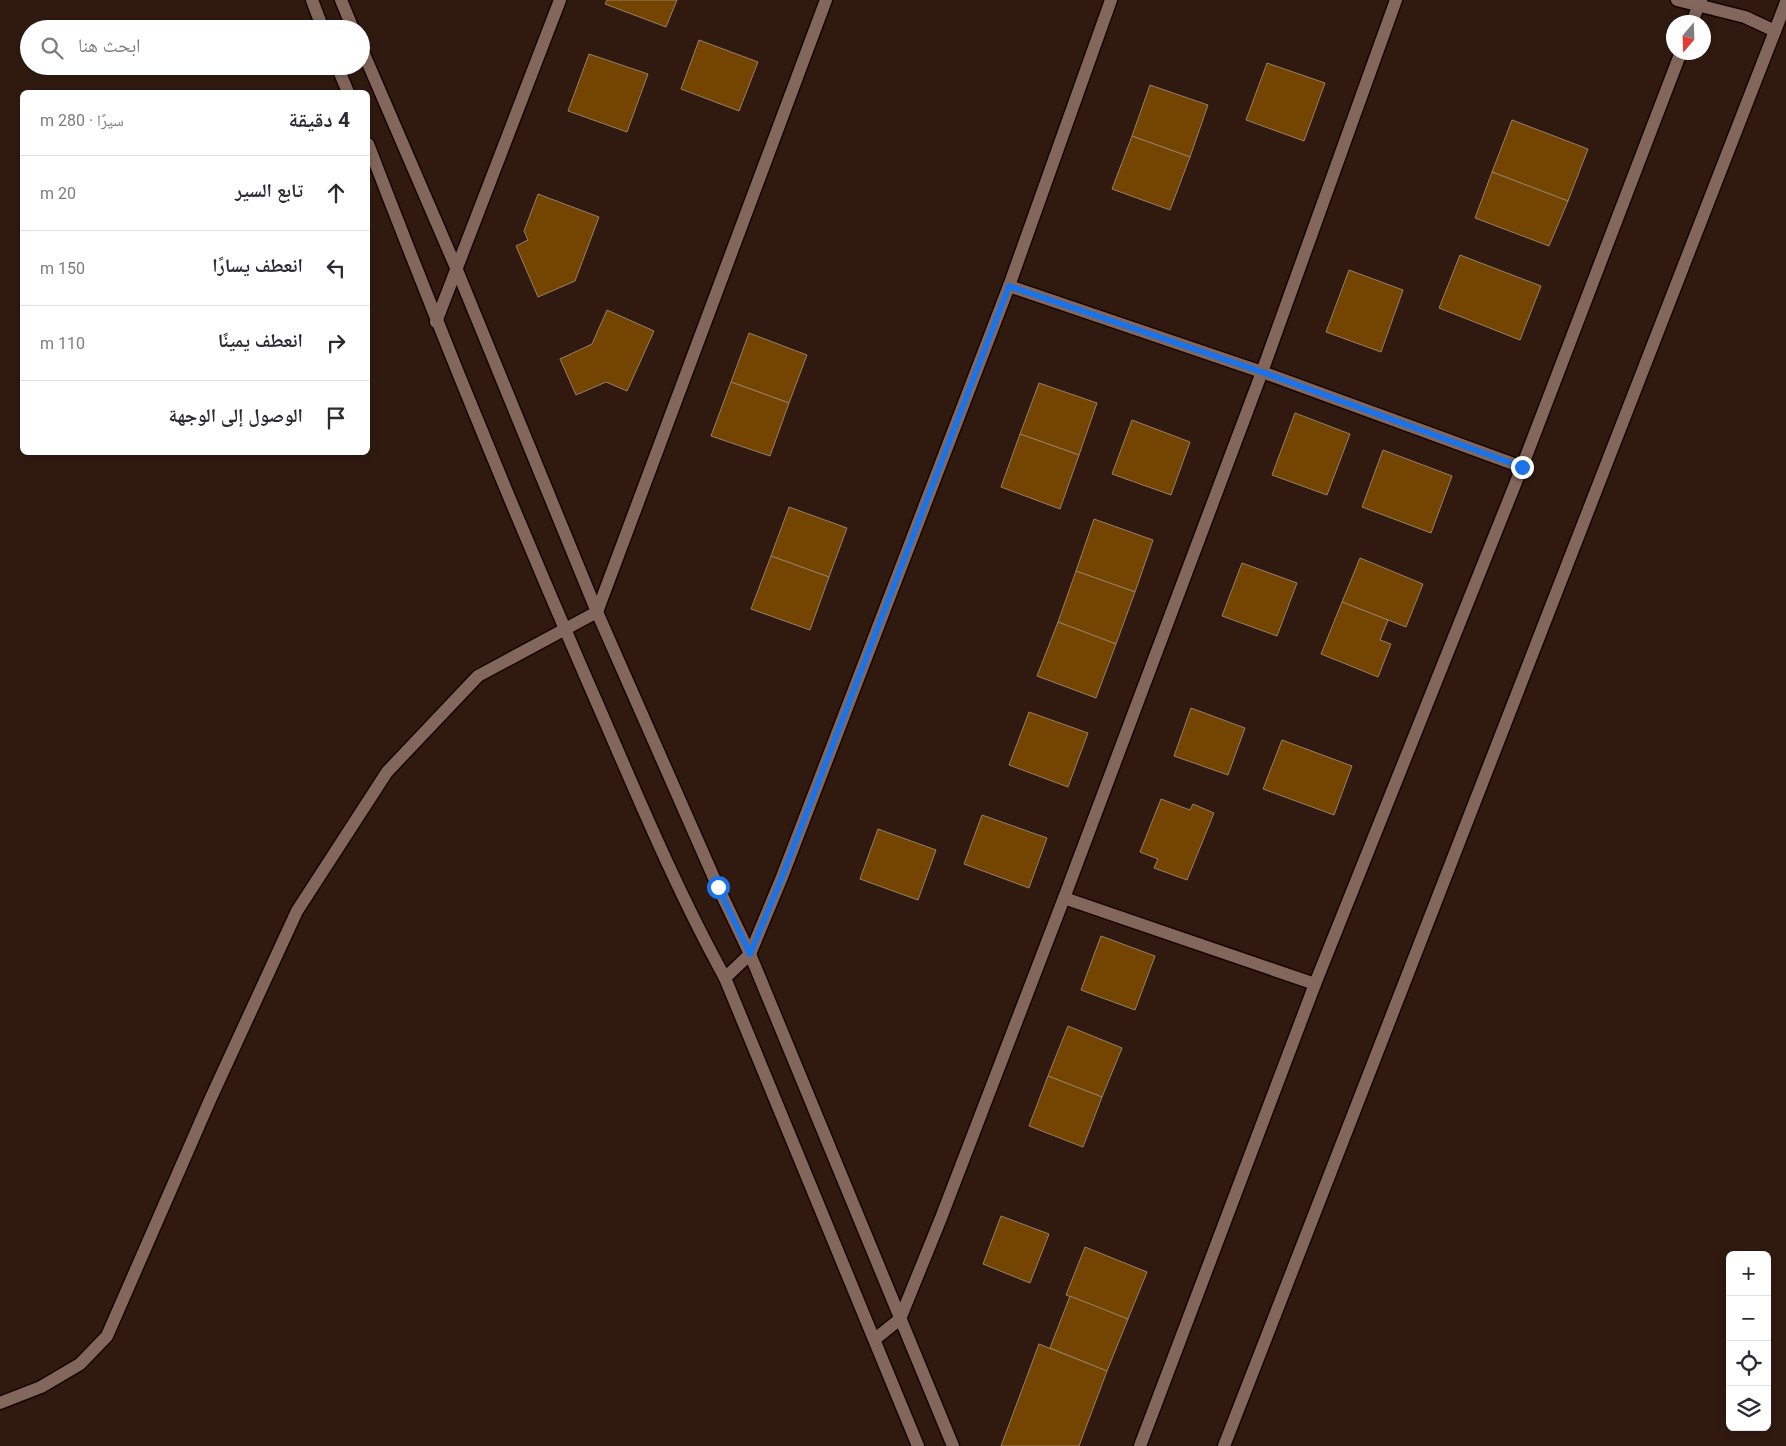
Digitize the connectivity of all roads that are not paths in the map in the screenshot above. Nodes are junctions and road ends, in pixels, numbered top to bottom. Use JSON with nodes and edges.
{"nodes":[{"id":1,"x":312,"y":0,"type":"edge"},
{"id":2,"x":341,"y":0,"type":"edge"},
{"id":3,"x":560,"y":0,"type":"edge"},
{"id":4,"x":826,"y":0,"type":"edge"},
{"id":5,"x":1111,"y":0,"type":"edge"},
{"id":6,"x":1396,"y":0,"type":"edge"},
{"id":7,"x":1677,"y":0,"type":"edge"},
{"id":8,"x":1786,"y":2,"type":"edge"},
{"id":9,"x":1700,"y":3,"type":"edge"},
{"id":10,"x":1695,"y":15,"type":"edge"},
{"id":11,"x":320,"y":20,"type":"edge"},
{"id":12,"x":350,"y":20,"type":"edge"},
{"id":13,"x":1775,"y":30,"type":"junction"},
{"id":14,"x":1677,"y":60,"type":"edge"},
{"id":15,"x":370,"y":68,"type":"edge"},
{"id":16,"x":341,"y":75,"type":"edge"},
{"id":17,"x":347,"y":90,"type":"edge"},
{"id":18,"x":370,"y":149,"type":"edge"},
{"id":19,"x":457,"y":270,"type":"junction"},
{"id":20,"x":1009,"y":286,"type":"junction"},
{"id":21,"x":436,"y":322,"type":"junction"},
{"id":22,"x":1262,"y":372,"type":"junction"},
{"id":23,"x":1522,"y":467,"type":"junction"},
{"id":24,"x":597,"y":612,"type":"junction"},
{"id":25,"x":565,"y":628,"type":"junction"},
{"id":26,"x":1064,"y":898,"type":"junction"},
{"id":27,"x":750,"y":954,"type":"junction"},
{"id":28,"x":725,"y":978,"type":"junction"},
{"id":29,"x":1315,"y":984,"type":"junction"},
{"id":30,"x":900,"y":1319,"type":"junction"},
{"id":31,"x":875,"y":1339,"type":"junction"},
{"id":32,"x":0,"y":1403,"type":"edge"},
{"id":33,"x":918,"y":1446,"type":"edge"},
{"id":34,"x":953,"y":1446,"type":"edge"},
{"id":35,"x":1140,"y":1446,"type":"edge"},
{"id":36,"x":1224,"y":1446,"type":"edge"}],
"edges":[{"from":1,"to":11,"type":"street"},
{"from":2,"to":12,"type":"street"},
{"from":3,"to":19,"type":"street"},
{"from":4,"to":24,"type":"street"},
{"from":5,"to":20,"type":"street"},
{"from":6,"to":22,"type":"street"},
{"from":7,"to":9,"type":"street"},
{"from":8,"to":13,"type":"street"},
{"from":9,"to":10,"type":"street"},
{"from":9,"to":13,"type":"street"},
{"from":13,"to":36,"type":"street"},
{"from":14,"to":23,"type":"street"},
{"from":15,"to":19,"type":"street"},
{"from":16,"to":17,"type":"street"},
{"from":18,"to":21,"type":"street"},
{"from":19,"to":21,"type":"street"},
{"from":19,"to":24,"type":"street"},
{"from":20,"to":22,"type":"street"},
{"from":20,"to":27,"type":"street"},
{"from":21,"to":25,"type":"street"},
{"from":22,"to":23,"type":"street"},
{"from":22,"to":26,"type":"street"},
{"from":23,"to":29,"type":"street"},
{"from":24,"to":25,"type":"street"},
{"from":24,"to":27,"type":"street"},
{"from":25,"to":28,"type":"street"},
{"from":25,"to":32,"type":"street"},
{"from":26,"to":29,"type":"street"},
{"from":26,"to":30,"type":"street"},
{"from":27,"to":28,"type":"street"},
{"from":27,"to":30,"type":"street"},
{"from":28,"to":31,"type":"street"},
{"from":29,"to":35,"type":"street"},
{"from":30,"to":31,"type":"street"},
{"from":30,"to":34,"type":"street"},
{"from":31,"to":33,"type":"street"}]}
